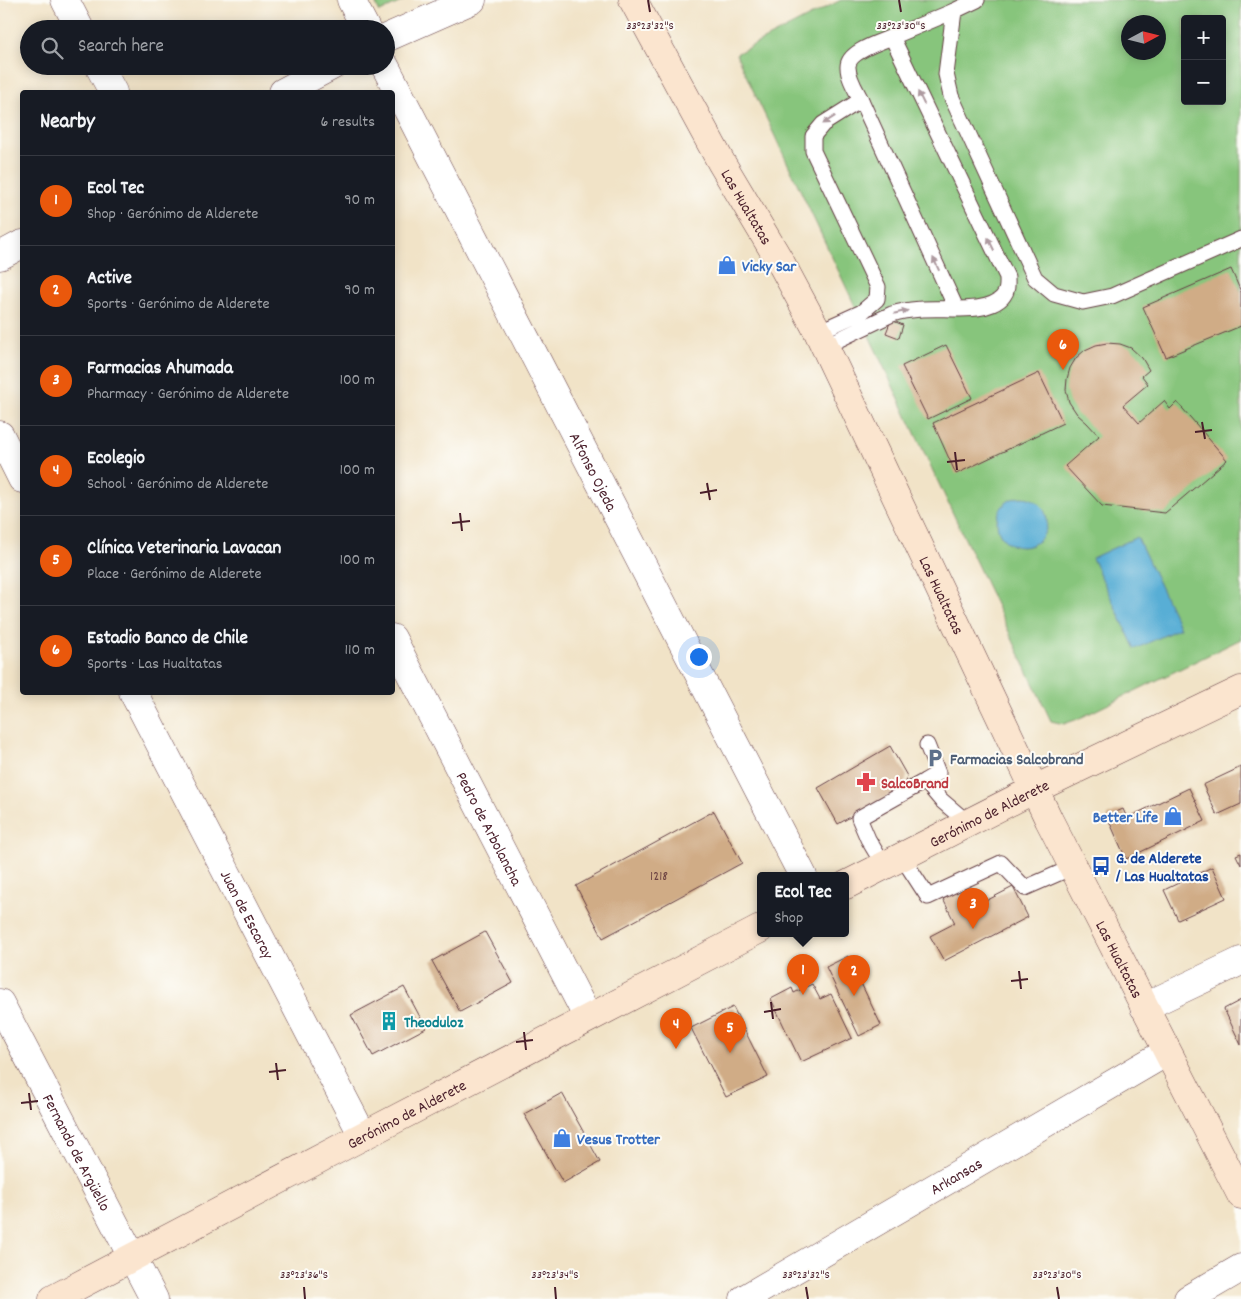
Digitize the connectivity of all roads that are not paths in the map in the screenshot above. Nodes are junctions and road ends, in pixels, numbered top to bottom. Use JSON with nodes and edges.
{"nodes":[{"id":1,"x":65,"y":0,"type":"edge"},
{"id":2,"x":351,"y":0,"type":"edge"},
{"id":3,"x":472,"y":0,"type":"edge"},
{"id":4,"x":633,"y":0,"type":"edge"},
{"id":5,"x":977,"y":0,"type":"edge"},
{"id":6,"x":954,"y":11,"type":"junction"},
{"id":7,"x":75,"y":20,"type":"edge"},
{"id":8,"x":361,"y":20,"type":"edge"},
{"id":9,"x":395,"y":34,"type":"edge"},
{"id":10,"x":892,"y":36,"type":"junction"},
{"id":11,"x":104,"y":75,"type":"edge"},
{"id":12,"x":315,"y":75,"type":"edge"},
{"id":13,"x":390,"y":75,"type":"edge"},
{"id":14,"x":112,"y":90,"type":"edge"},
{"id":15,"x":287,"y":90,"type":"edge"},
{"id":16,"x":861,"y":100,"type":"junction"},
{"id":17,"x":1241,"y":239,"type":"edge"},
{"id":18,"x":20,"y":245,"type":"edge"},
{"id":19,"x":0,"y":256,"type":"edge"},
{"id":20,"x":956,"y":308,"type":"junction"},
{"id":21,"x":821,"y":339,"type":"junction"},
{"id":22,"x":0,"y":435,"type":"edge"},
{"id":23,"x":20,"y":475,"type":"edge"},
{"id":24,"x":395,"y":644,"type":"edge"},
{"id":25,"x":1241,"y":690,"type":"edge"},
{"id":26,"x":135,"y":695,"type":"edge"},
{"id":27,"x":927,"y":745,"type":"dead end"},
{"id":28,"x":925,"y":780,"type":"junction"},
{"id":29,"x":1034,"y":789,"type":"junction"},
{"id":30,"x":968,"y":823,"type":"junction"},
{"id":31,"x":893,"y":861,"type":"junction"},
{"id":32,"x":1073,"y":867,"type":"junction"},
{"id":33,"x":801,"y":872,"type":"edge"},
{"id":34,"x":849,"y":883,"type":"edge"},
{"id":35,"x":757,"y":931,"type":"edge"},
{"id":36,"x":1241,"y":961,"type":"edge"},
{"id":37,"x":0,"y":1003,"type":"edge"},
{"id":38,"x":1144,"y":1007,"type":"junction"},
{"id":39,"x":588,"y":1018,"type":"junction"},
{"id":40,"x":1167,"y":1052,"type":"junction"},
{"id":41,"x":363,"y":1136,"type":"junction"},
{"id":42,"x":1241,"y":1195,"type":"edge"},
{"id":43,"x":133,"y":1257,"type":"junction"},
{"id":44,"x":1241,"y":1268,"type":"edge"},
{"id":45,"x":53,"y":1299,"type":"edge"},
{"id":46,"x":154,"y":1299,"type":"edge"},
{"id":47,"x":744,"y":1299,"type":"edge"},
{"id":48,"x":1188,"y":1299,"type":"edge"}],
"edges":[{"from":1,"to":7,"type":"street"},
{"from":2,"to":8,"type":"street"},
{"from":3,"to":9,"type":"street"},
{"from":4,"to":21,"type":"street","name":"Las Hualtatas"},
{"from":5,"to":6,"type":"lane"},
{"from":6,"to":10,"type":"lane"},
{"from":6,"to":17,"type":"lane"},
{"from":10,"to":16,"type":"lane"},
{"from":20,"to":10,"type":"lane","one_way":true},
{"from":11,"to":14,"type":"street"},
{"from":12,"to":15,"type":"street"},
{"from":13,"to":33,"type":"street","name":"Alfonso Ojeda"},
{"from":20,"to":16,"type":"lane","one_way":true},
{"from":16,"to":21,"type":"lane","one_way":true},
{"from":18,"to":19,"type":"street"},
{"from":21,"to":20,"type":"lane","one_way":true},
{"from":21,"to":29,"type":"street","name":"Las Hualtatas"},
{"from":22,"to":23,"type":"street"},
{"from":24,"to":39,"type":"street","name":"Pedro de Arbolancha"},
{"from":25,"to":29,"type":"street","name":"Gerónimo de Alderete"},
{"from":26,"to":41,"type":"street","name":"Juan de Escaray"},
{"from":27,"to":28,"type":"lane"},
{"from":28,"to":30,"type":"lane"},
{"from":28,"to":31,"type":"lane"},
{"from":29,"to":30,"type":"street","name":"Gerónimo de Alderete"},
{"from":29,"to":32,"type":"street","name":"Las Hualtatas"},
{"from":30,"to":31,"type":"street","name":"Gerónimo de Alderete"},
{"from":31,"to":32,"type":"lane"},
{"from":31,"to":34,"type":"street","name":"Gerónimo de Alderete"},
{"from":32,"to":38,"type":"street","name":"Las Hualtatas"},
{"from":35,"to":39,"type":"street","name":"Gerónimo de Alderete"},
{"from":36,"to":38,"type":"street"},
{"from":37,"to":43,"type":"street","name":"Fernando de Argüello"},
{"from":38,"to":40,"type":"street","name":"Las Hualtatas"},
{"from":39,"to":41,"type":"street","name":"Gerónimo de Alderete"},
{"from":40,"to":42,"type":"street","name":"Las Hualtatas"},
{"from":40,"to":47,"type":"street","name":"Arkansas"},
{"from":41,"to":43,"type":"street","name":"Gerónimo de Alderete"},
{"from":43,"to":45,"type":"street","name":"Gerónimo de Alderete"},
{"from":43,"to":46,"type":"street","name":"Fernando de Argüello"},
{"from":44,"to":48,"type":"street"}]}
